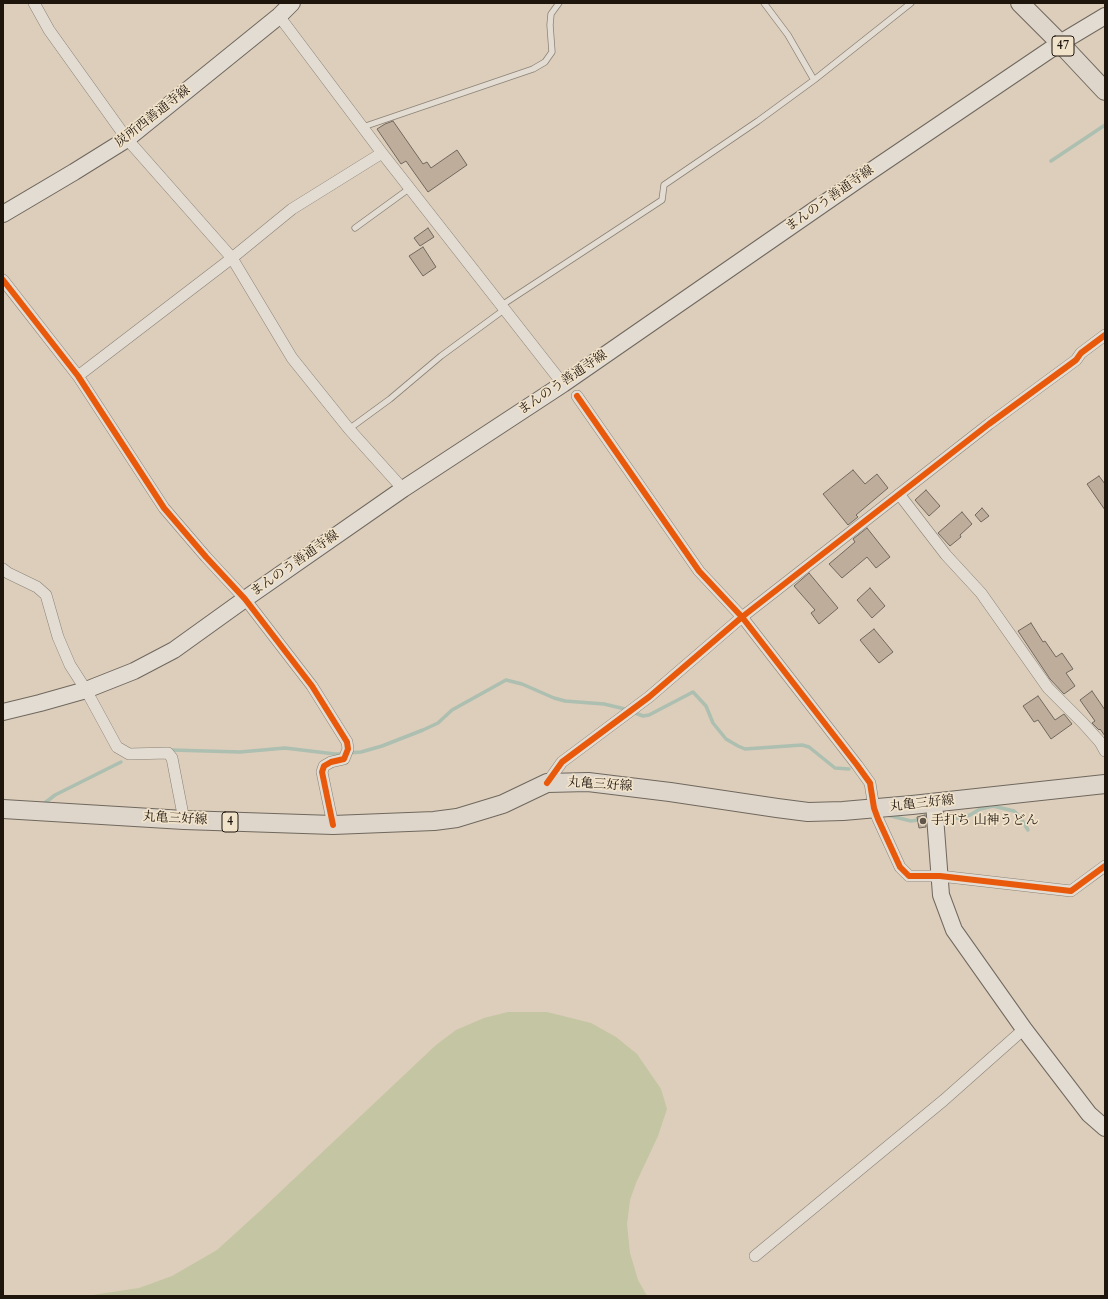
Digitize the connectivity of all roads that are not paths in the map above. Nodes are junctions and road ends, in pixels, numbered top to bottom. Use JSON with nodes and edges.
{"nodes":[{"id":1,"x":34,"y":3,"type":"edge"},
{"id":2,"x":292,"y":3,"type":"edge"},
{"id":3,"x":560,"y":3,"type":"edge"},
{"id":4,"x":764,"y":3,"type":"edge"},
{"id":5,"x":911,"y":3,"type":"edge"},
{"id":6,"x":1020,"y":3,"type":"edge"},
{"id":7,"x":279,"y":16,"type":"junction"},
{"id":8,"x":1105,"y":16,"type":"edge"},
{"id":9,"x":1060,"y":43,"type":"junction"},
{"id":10,"x":814,"y":80,"type":"junction"},
{"id":11,"x":1105,"y":91,"type":"edge"},
{"id":12,"x":363,"y":127,"type":"junction"},
{"id":13,"x":127,"y":139,"type":"junction"},
{"id":14,"x":382,"y":153,"type":"junction"},
{"id":15,"x":410,"y":188,"type":"junction"},
{"id":16,"x":3,"y":214,"type":"edge"},
{"id":17,"x":355,"y":228,"type":"dead end"},
{"id":18,"x":232,"y":258,"type":"junction"},
{"id":19,"x":3,"y":280,"type":"edge"},
{"id":20,"x":503,"y":307,"type":"junction"},
{"id":21,"x":1105,"y":335,"type":"edge"},
{"id":22,"x":78,"y":376,"type":"junction"},
{"id":23,"x":563,"y":384,"type":"junction"},
{"id":24,"x":577,"y":396,"type":"dead end"},
{"id":25,"x":349,"y":429,"type":"junction"},
{"id":26,"x":403,"y":489,"type":"junction"},
{"id":27,"x":899,"y":494,"type":"junction"},
{"id":28,"x":3,"y":570,"type":"edge"},
{"id":29,"x":245,"y":599,"type":"junction"},
{"id":30,"x":742,"y":617,"type":"junction"},
{"id":31,"x":86,"y":690,"type":"junction"},
{"id":32,"x":3,"y":712,"type":"edge"},
{"id":33,"x":1105,"y":751,"type":"edge"},
{"id":34,"x":547,"y":783,"type":"junction"},
{"id":35,"x":1105,"y":784,"type":"edge"},
{"id":36,"x":874,"y":808,"type":"junction"},
{"id":37,"x":3,"y":809,"type":"edge"},
{"id":38,"x":935,"y":813,"type":"junction"},
{"id":39,"x":184,"y":820,"type":"junction"},
{"id":40,"x":333,"y":825,"type":"junction"},
{"id":41,"x":1105,"y":866,"type":"edge"},
{"id":42,"x":940,"y":876,"type":"junction"},
{"id":43,"x":1024,"y":1029,"type":"junction"},
{"id":44,"x":1105,"y":1128,"type":"edge"},
{"id":45,"x":755,"y":1256,"type":"dead end"}],
"edges":[{"from":1,"to":13,"type":"street"},
{"from":2,"to":7,"type":"main road","name":"炭所西善通寺線"},
{"from":3,"to":12,"type":"lane"},
{"from":4,"to":10,"type":"lane"},
{"from":5,"to":10,"type":"lane"},
{"from":6,"to":9,"type":"main road","number":"47"},
{"from":7,"to":12,"type":"street"},
{"from":7,"to":13,"type":"main road","name":"炭所西善通寺線"},
{"from":8,"to":9,"type":"main road","name":"まんのう善通寺線"},
{"from":9,"to":11,"type":"main road","number":"47"},
{"from":9,"to":23,"type":"main road","name":"まんのう善通寺線"},
{"from":10,"to":20,"type":"lane"},
{"from":12,"to":14,"type":"street"},
{"from":13,"to":16,"type":"main road","name":"炭所西善通寺線"},
{"from":13,"to":18,"type":"street"},
{"from":14,"to":15,"type":"street"},
{"from":14,"to":18,"type":"street"},
{"from":15,"to":17,"type":"lane"},
{"from":15,"to":20,"type":"street"},
{"from":18,"to":22,"type":"street"},
{"from":18,"to":25,"type":"street"},
{"from":19,"to":22,"type":"street"},
{"from":20,"to":23,"type":"street"},
{"from":20,"to":25,"type":"lane"},
{"from":21,"to":27,"type":"street"},
{"from":22,"to":29,"type":"street"},
{"from":23,"to":26,"type":"main road","name":"まんのう善通寺線"},
{"from":24,"to":30,"type":"street"},
{"from":25,"to":26,"type":"street"},
{"from":26,"to":29,"type":"main road","name":"まんのう善通寺線"},
{"from":27,"to":30,"type":"street"},
{"from":27,"to":33,"type":"street"},
{"from":28,"to":31,"type":"street"},
{"from":29,"to":31,"type":"main road","name":"まんのう善通寺線"},
{"from":29,"to":40,"type":"street"},
{"from":30,"to":34,"type":"street"},
{"from":30,"to":36,"type":"street"},
{"from":31,"to":32,"type":"main road","name":"まんのう善通寺線"},
{"from":31,"to":39,"type":"street"},
{"from":34,"to":36,"type":"main road","name":"丸亀三好線","number":"4"},
{"from":34,"to":40,"type":"main road","name":"丸亀三好線","number":"4"},
{"from":35,"to":38,"type":"main road","name":"丸亀三好線","number":"4"},
{"from":36,"to":38,"type":"main road","name":"丸亀三好線","number":"4"},
{"from":36,"to":42,"type":"street"},
{"from":37,"to":39,"type":"main road","name":"丸亀三好線","number":"4"},
{"from":38,"to":42,"type":"main road"},
{"from":39,"to":40,"type":"main road","name":"丸亀三好線","number":"4"},
{"from":41,"to":42,"type":"street"},
{"from":42,"to":43,"type":"main road"},
{"from":43,"to":44,"type":"main road"},
{"from":43,"to":45,"type":"street"}]}
